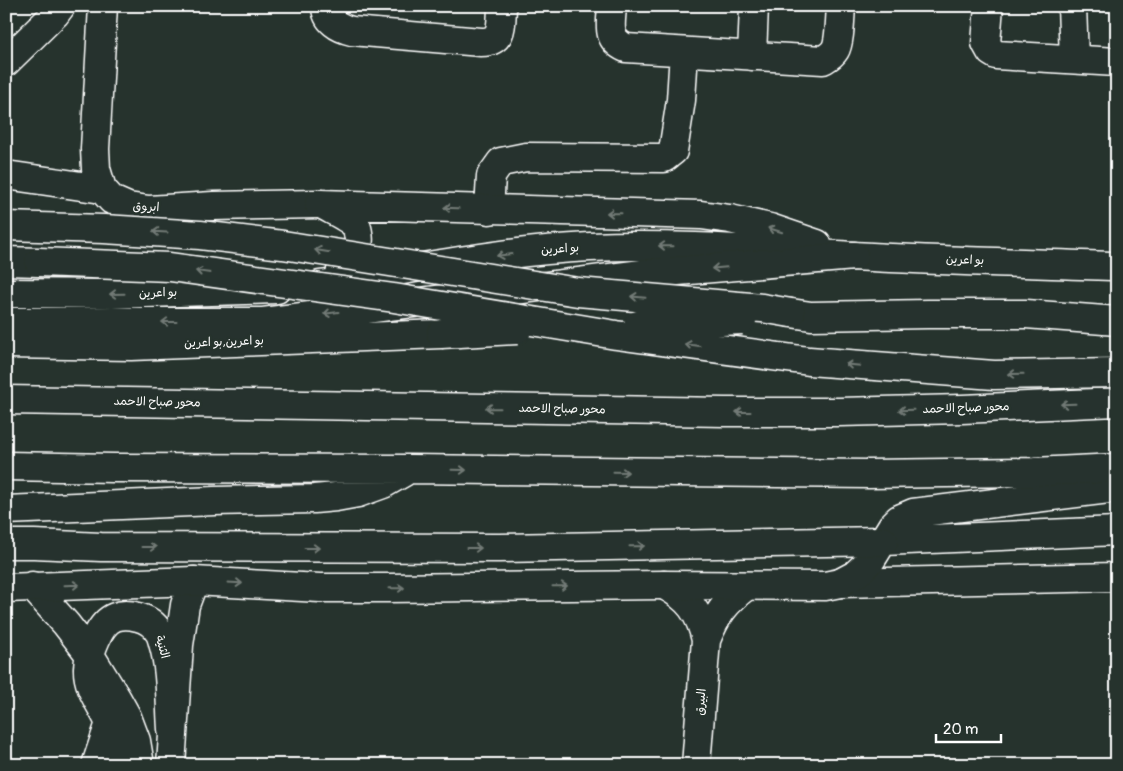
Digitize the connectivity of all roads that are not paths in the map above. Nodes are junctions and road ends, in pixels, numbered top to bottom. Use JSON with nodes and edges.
{"nodes":[{"id":1,"x":61,"y":6,"type":"edge"},
{"id":2,"x":103,"y":6,"type":"edge"},
{"id":3,"x":326,"y":6,"type":"edge"},
{"id":4,"x":502,"y":6,"type":"edge"},
{"id":5,"x":612,"y":6,"type":"edge"},
{"id":6,"x":754,"y":6,"type":"edge"},
{"id":7,"x":840,"y":6,"type":"edge"},
{"id":8,"x":989,"y":6,"type":"edge"},
{"id":9,"x":1072,"y":6,"type":"edge"},
{"id":10,"x":684,"y":52,"type":"junction"},
{"id":11,"x":752,"y":56,"type":"junction"},
{"id":12,"x":1074,"y":59,"type":"junction"},
{"id":13,"x":6,"y":62,"type":"edge"},
{"id":14,"x":1117,"y":62,"type":"edge"},
{"id":15,"x":6,"y":175,"type":"edge"},
{"id":16,"x":102,"y":189,"type":"junction"},
{"id":17,"x":319,"y":204,"type":"junction"},
{"id":18,"x":489,"y":210,"type":"junction"},
{"id":19,"x":6,"y":226,"type":"edge"},
{"id":20,"x":854,"y":256,"type":"junction"},
{"id":21,"x":6,"y":261,"type":"edge"},
{"id":22,"x":1117,"y":266,"type":"edge"},
{"id":23,"x":331,"y":284,"type":"junction"},
{"id":24,"x":6,"y":293,"type":"edge"},
{"id":25,"x":791,"y":313,"type":"junction"},
{"id":26,"x":6,"y":322,"type":"edge"},
{"id":27,"x":1117,"y":322,"type":"edge"},
{"id":28,"x":6,"y":344,"type":"edge"},
{"id":29,"x":1117,"y":373,"type":"edge"},
{"id":30,"x":6,"y":400,"type":"edge"},
{"id":31,"x":1117,"y":402,"type":"edge"},
{"id":32,"x":6,"y":466,"type":"edge"},
{"id":33,"x":1117,"y":468,"type":"edge"},
{"id":34,"x":410,"y":469,"type":"junction"},
{"id":35,"x":1117,"y":488,"type":"edge"},
{"id":36,"x":6,"y":510,"type":"edge"},
{"id":37,"x":1117,"y":531,"type":"edge"},
{"id":38,"x":884,"y":541,"type":"junction"},
{"id":39,"x":6,"y":544,"type":"edge"},
{"id":40,"x":101,"y":547,"type":"junction"},
{"id":41,"x":6,"y":560,"type":"edge"},
{"id":42,"x":1117,"y":577,"type":"edge"},
{"id":43,"x":194,"y":581,"type":"junction"},
{"id":44,"x":840,"y":583,"type":"junction"},
{"id":45,"x":664,"y":585,"type":"junction"},
{"id":46,"x":746,"y":586,"type":"junction"},
{"id":47,"x":19,"y":587,"type":"edge"},
{"id":48,"x":706,"y":640,"type":"junction"},
{"id":49,"x":90,"y":655,"type":"junction"},
{"id":50,"x":110,"y":724,"type":"junction"},
{"id":51,"x":172,"y":729,"type":"junction"},
{"id":52,"x":96,"y":765,"type":"edge"},
{"id":53,"x":119,"y":765,"type":"edge"},
{"id":54,"x":140,"y":765,"type":"edge"},
{"id":55,"x":171,"y":765,"type":"edge"},
{"id":56,"x":696,"y":765,"type":"edge"}],
"edges":[{"from":1,"to":13,"type":"main road"},
{"from":2,"to":16,"type":"main road"},
{"from":3,"to":4,"type":"main road"},
{"from":5,"to":10,"type":"main road"},
{"from":6,"to":11,"type":"main road"},
{"from":7,"to":11,"type":"main road"},
{"from":8,"to":12,"type":"main road"},
{"from":9,"to":12,"type":"main road"},
{"from":10,"to":11,"type":"main road"},
{"from":10,"to":18,"type":"main road"},
{"from":12,"to":14,"type":"main road"},
{"from":15,"to":16,"type":"main road"},
{"from":16,"to":17,"type":"main road","name":"ابروق"},
{"from":18,"to":17,"type":"main road","name":"ابروق","one_way":true},
{"from":17,"to":23,"type":"main road"},
{"from":20,"to":18,"type":"main road","name":"ابروق","one_way":true},
{"from":25,"to":19,"type":"main road","one_way":true,"bridge":true},
{"from":20,"to":22,"type":"main road","name":"بو اعرين"},
{"from":20,"to":23,"type":"main road","name":"بو اعرين","one_way":true},
{"from":20,"to":26,"type":"main road","one_way":true},
{"from":29,"to":21,"type":"main road","one_way":true,"bridge":true},
{"from":23,"to":24,"type":"main road","name":"بو اعرين","one_way":true},
{"from":25,"to":27,"type":"main road"},
{"from":25,"to":28,"type":"main road","name":"بو اعرين,بو اعرين","bridge":true},
{"from":31,"to":30,"type":"main road","name":"محور صباح الاحمد","one_way":true},
{"from":32,"to":34,"type":"main road"},
{"from":34,"to":33,"type":"main road","one_way":true},
{"from":34,"to":36,"type":"main road"},
{"from":35,"to":38,"type":"main road"},
{"from":37,"to":38,"type":"main road"},
{"from":40,"to":38,"type":"main road","one_way":true},
{"from":38,"to":44,"type":"main road"},
{"from":39,"to":40,"type":"main road"},
{"from":40,"to":41,"type":"main road"},
{"from":42,"to":44,"type":"main road"},
{"from":43,"to":45,"type":"main road","one_way":true},
{"from":47,"to":43,"type":"main road","one_way":true},
{"from":43,"to":51,"type":"main road","name":"الثنية"},
{"from":44,"to":46,"type":"main road"},
{"from":45,"to":46,"type":"main road"},
{"from":45,"to":48,"type":"main road","name":"البيرق"},
{"from":46,"to":48,"type":"main road","name":"البيرق"},
{"from":47,"to":49,"type":"main road"},
{"from":48,"to":56,"type":"main road","name":"البيرق"},
{"from":49,"to":50,"type":"main road","name":"الثنية"},
{"from":49,"to":51,"type":"main road","name":"الثنية"},
{"from":49,"to":54,"type":"main road"},
{"from":50,"to":52,"type":"main road"},
{"from":50,"to":53,"type":"main road","name":"الثنية"},
{"from":51,"to":55,"type":"main road","name":"الثنية"}]}
